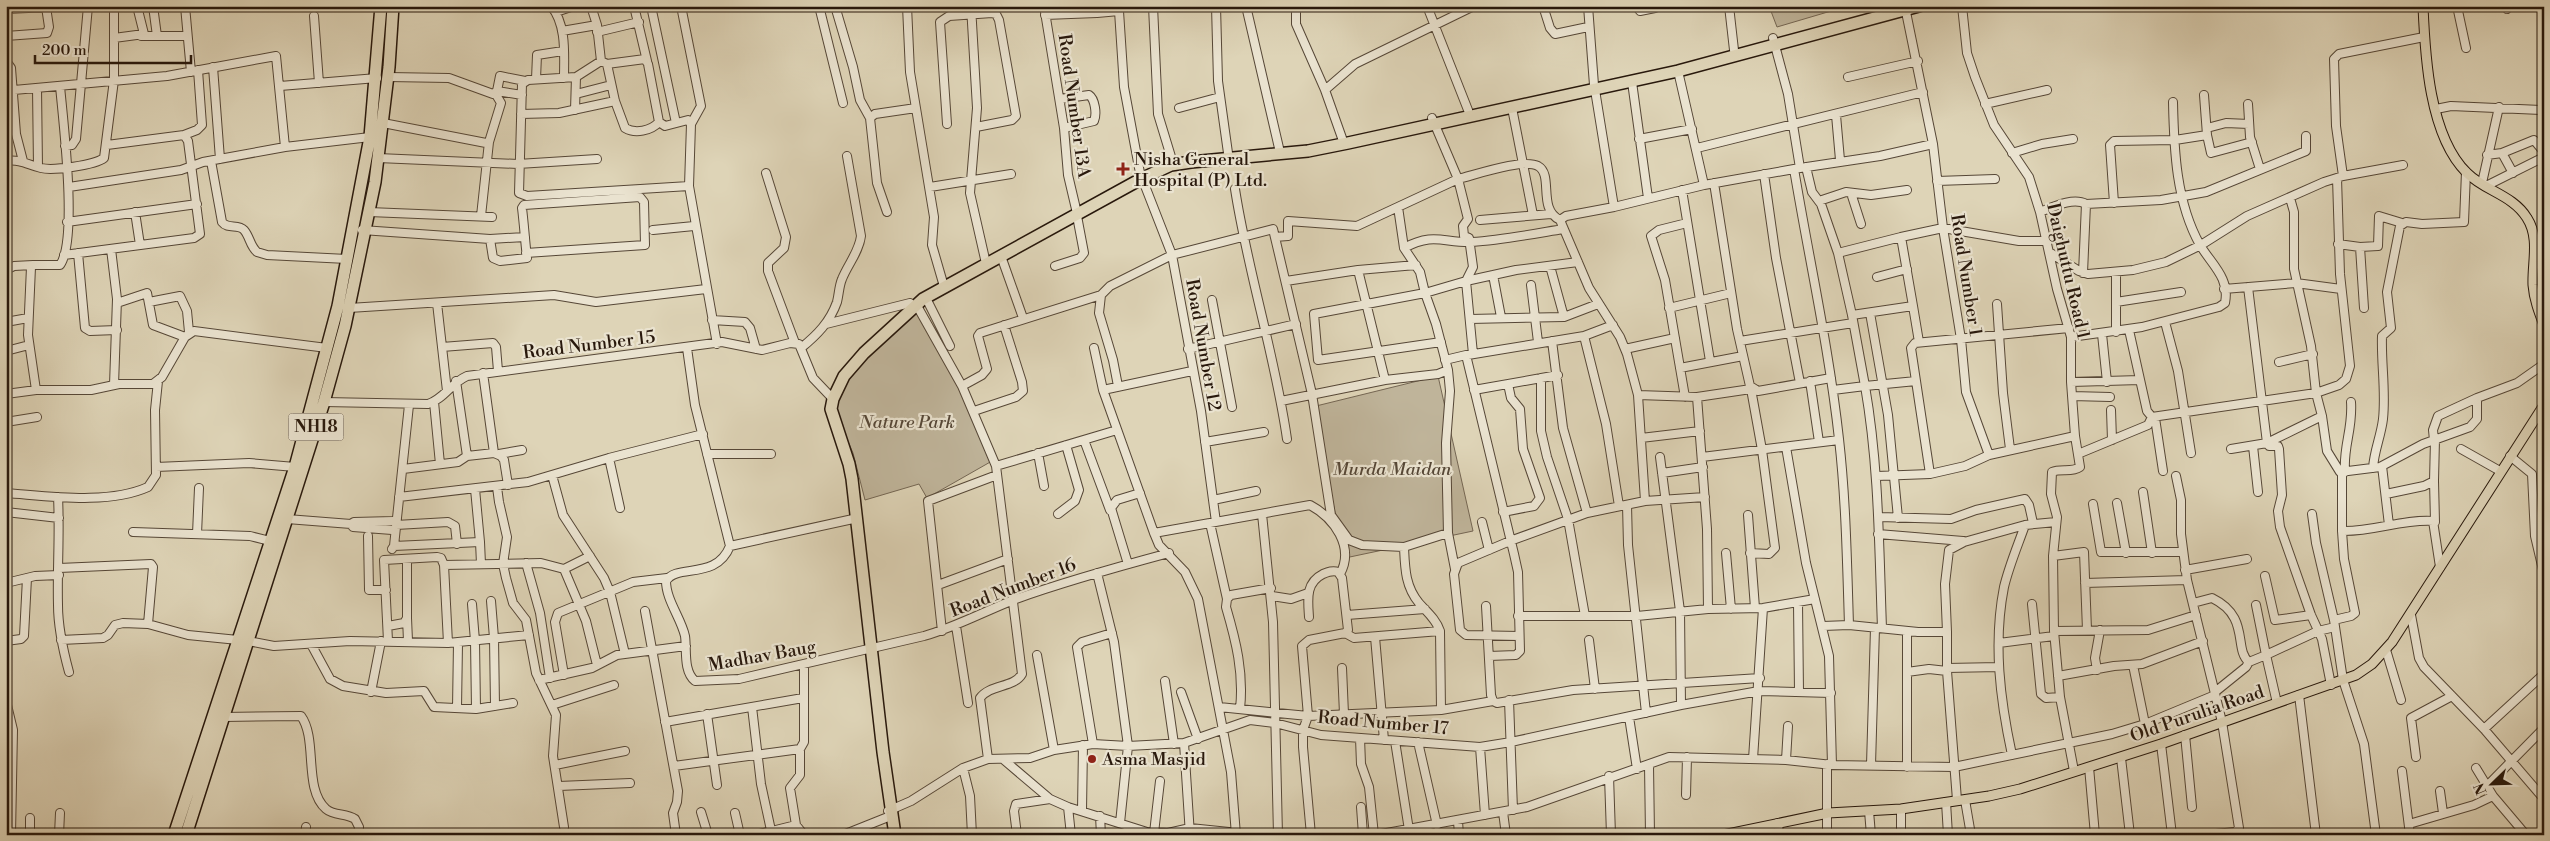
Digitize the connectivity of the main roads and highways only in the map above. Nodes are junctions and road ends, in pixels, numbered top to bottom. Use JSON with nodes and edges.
{"nodes":[{"id":1,"x":381,"y":6,"type":"edge"},
{"id":2,"x":393,"y":6,"type":"edge"},
{"id":3,"x":1919,"y":6,"type":"edge"},
{"id":4,"x":2423,"y":6,"type":"edge"},
{"id":5,"x":1900,"y":7,"type":"edge"},
{"id":6,"x":1774,"y":41,"type":"junction"},
{"id":7,"x":382,"y":77,"type":"junction"},
{"id":8,"x":1594,"y":88,"type":"junction"},
{"id":9,"x":1433,"y":121,"type":"junction"},
{"id":10,"x":1140,"y":176,"type":"junction"},
{"id":11,"x":1076,"y":212,"type":"junction"},
{"id":12,"x":913,"y":303,"type":"junction"},
{"id":13,"x":2544,"y":326,"type":"edge"},
{"id":14,"x":831,"y":397,"type":"junction"},
{"id":15,"x":2544,"y":405,"type":"edge"},
{"id":16,"x":309,"y":433,"type":"junction"},
{"id":17,"x":870,"y":650,"type":"junction"},
{"id":18,"x":888,"y":813,"type":"junction"},
{"id":19,"x":1755,"y":831,"type":"edge"},
{"id":20,"x":174,"y":835,"type":"edge"},
{"id":21,"x":186,"y":835,"type":"edge"},
{"id":22,"x":890,"y":835,"type":"edge"},
{"id":23,"x":895,"y":835,"type":"edge"},
{"id":24,"x":1723,"y":835,"type":"edge"}],
"edges":[{"from":1,"to":7,"type":"highway","number":"NH18"},
{"from":2,"to":7,"type":"highway","number":"NH18"},
{"from":3,"to":5,"type":"highway"},
{"from":4,"to":13,"type":"main road"},
{"from":5,"to":6,"type":"highway"},
{"from":6,"to":8,"type":"highway"},
{"from":6,"to":8,"type":"highway"},
{"from":7,"to":16,"type":"highway","number":"NH18"},
{"from":7,"to":16,"type":"highway","number":"NH18"},
{"from":8,"to":9,"type":"highway"},
{"from":8,"to":9,"type":"highway"},
{"from":9,"to":10,"type":"highway"},
{"from":9,"to":10,"type":"highway"},
{"from":10,"to":11,"type":"highway"},
{"from":11,"to":12,"type":"highway"},
{"from":11,"to":12,"type":"highway"},
{"from":12,"to":14,"type":"highway"},
{"from":14,"to":17,"type":"highway"},
{"from":14,"to":17,"type":"highway"},
{"from":15,"to":19,"type":"main road","name":"Old Purulia Road"},
{"from":16,"to":20,"type":"highway","number":"NH18"},
{"from":16,"to":21,"type":"highway","number":"NH18"},
{"from":17,"to":18,"type":"highway"},
{"from":18,"to":22,"type":"highway"},
{"from":18,"to":23,"type":"highway"},
{"from":19,"to":24,"type":"main road","name":"Old Purulia Road"}]}
